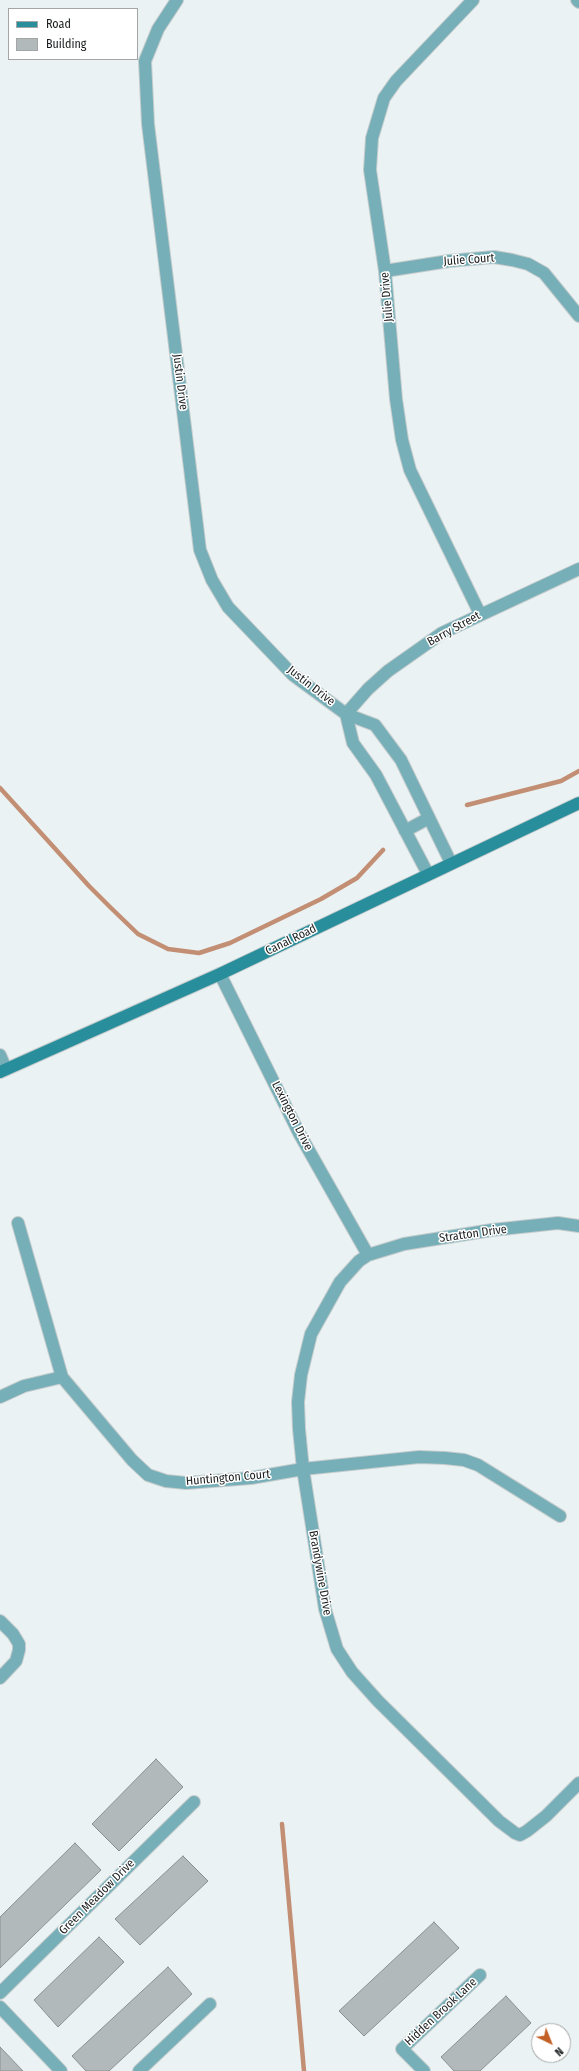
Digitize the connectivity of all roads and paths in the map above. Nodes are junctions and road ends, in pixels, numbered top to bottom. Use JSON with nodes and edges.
{"nodes":[{"id":1,"x":177,"y":0,"type":"edge"},
{"id":2,"x":473,"y":0,"type":"edge"},
{"id":3,"x":385,"y":271,"type":"junction"},
{"id":4,"x":579,"y":316,"type":"edge"},
{"id":5,"x":579,"y":569,"type":"edge"},
{"id":6,"x":480,"y":614,"type":"junction"},
{"id":7,"x":346,"y":714,"type":"junction"},
{"id":8,"x":579,"y":803,"type":"edge"},
{"id":9,"x":429,"y":818,"type":"junction"},
{"id":10,"x":405,"y":830,"type":"junction"},
{"id":11,"x":451,"y":863,"type":"junction"},
{"id":12,"x":428,"y":874,"type":"junction"},
{"id":13,"x":220,"y":974,"type":"junction"},
{"id":14,"x":0,"y":1055,"type":"edge"},
{"id":15,"x":3,"y":1070,"type":"edge"},
{"id":16,"x":18,"y":1223,"type":"dead end"},
{"id":17,"x":579,"y":1226,"type":"edge"},
{"id":18,"x":368,"y":1255,"type":"junction"},
{"id":19,"x":62,"y":1377,"type":"junction"},
{"id":20,"x":0,"y":1397,"type":"edge"},
{"id":21,"x":303,"y":1469,"type":"junction"},
{"id":22,"x":560,"y":1516,"type":"dead end"},
{"id":23,"x":0,"y":1620,"type":"edge"},
{"id":24,"x":0,"y":1678,"type":"edge"},
{"id":25,"x":579,"y":1783,"type":"edge"},
{"id":26,"x":194,"y":1802,"type":"dead end"},
{"id":27,"x":480,"y":1976,"type":"dead end"},
{"id":28,"x":0,"y":1993,"type":"edge"},
{"id":29,"x":210,"y":2004,"type":"dead end"},
{"id":30,"x":0,"y":2007,"type":"edge"},
{"id":31,"x":153,"y":2058,"type":"junction"},
{"id":32,"x":61,"y":2071,"type":"edge"},
{"id":33,"x":140,"y":2071,"type":"edge"},
{"id":34,"x":154,"y":2071,"type":"edge"},
{"id":35,"x":424,"y":2071,"type":"edge"}],
"edges":[{"from":1,"to":7,"type":"street","name":"Justin Drive"},
{"from":2,"to":3,"type":"street","name":"Julie Drive"},
{"from":3,"to":4,"type":"street","name":"Julie Court"},
{"from":3,"to":6,"type":"street","name":"Julie Drive"},
{"from":5,"to":6,"type":"street","name":"Barry Street"},
{"from":6,"to":7,"type":"street","name":"Barry Street"},
{"from":7,"to":9,"type":"street","name":"Justin Drive"},
{"from":7,"to":10,"type":"street","name":"Justin Drive"},
{"from":8,"to":11,"type":"street","name":"Canal Road"},
{"from":9,"to":10,"type":"street"},
{"from":9,"to":11,"type":"street","name":"Justin Drive"},
{"from":10,"to":12,"type":"street","name":"Justin Drive"},
{"from":11,"to":12,"type":"street","name":"Canal Road"},
{"from":12,"to":13,"type":"street","name":"Canal Road"},
{"from":13,"to":15,"type":"street","name":"Canal Road"},
{"from":13,"to":18,"type":"street","name":"Lexington Drive"},
{"from":14,"to":15,"type":"street"},
{"from":16,"to":19,"type":"street","name":"Huntington Court"},
{"from":17,"to":18,"type":"street","name":"Stratton Drive"},
{"from":18,"to":21,"type":"street","name":"Brandywine Drive"},
{"from":19,"to":20,"type":"street"},
{"from":19,"to":21,"type":"street","name":"Huntington Court"},
{"from":21,"to":22,"type":"street","name":"Huntington Court"},
{"from":21,"to":25,"type":"street","name":"Brandywine Drive"},
{"from":23,"to":24,"type":"street"},
{"from":26,"to":28,"type":"street","name":"Green Meadow Drive"},
{"from":27,"to":35,"type":"street","name":"Hidden Brook Lane"},
{"from":29,"to":31,"type":"street"},
{"from":30,"to":32,"type":"street"},
{"from":31,"to":33,"type":"street"},
{"from":31,"to":34,"type":"street"}]}
